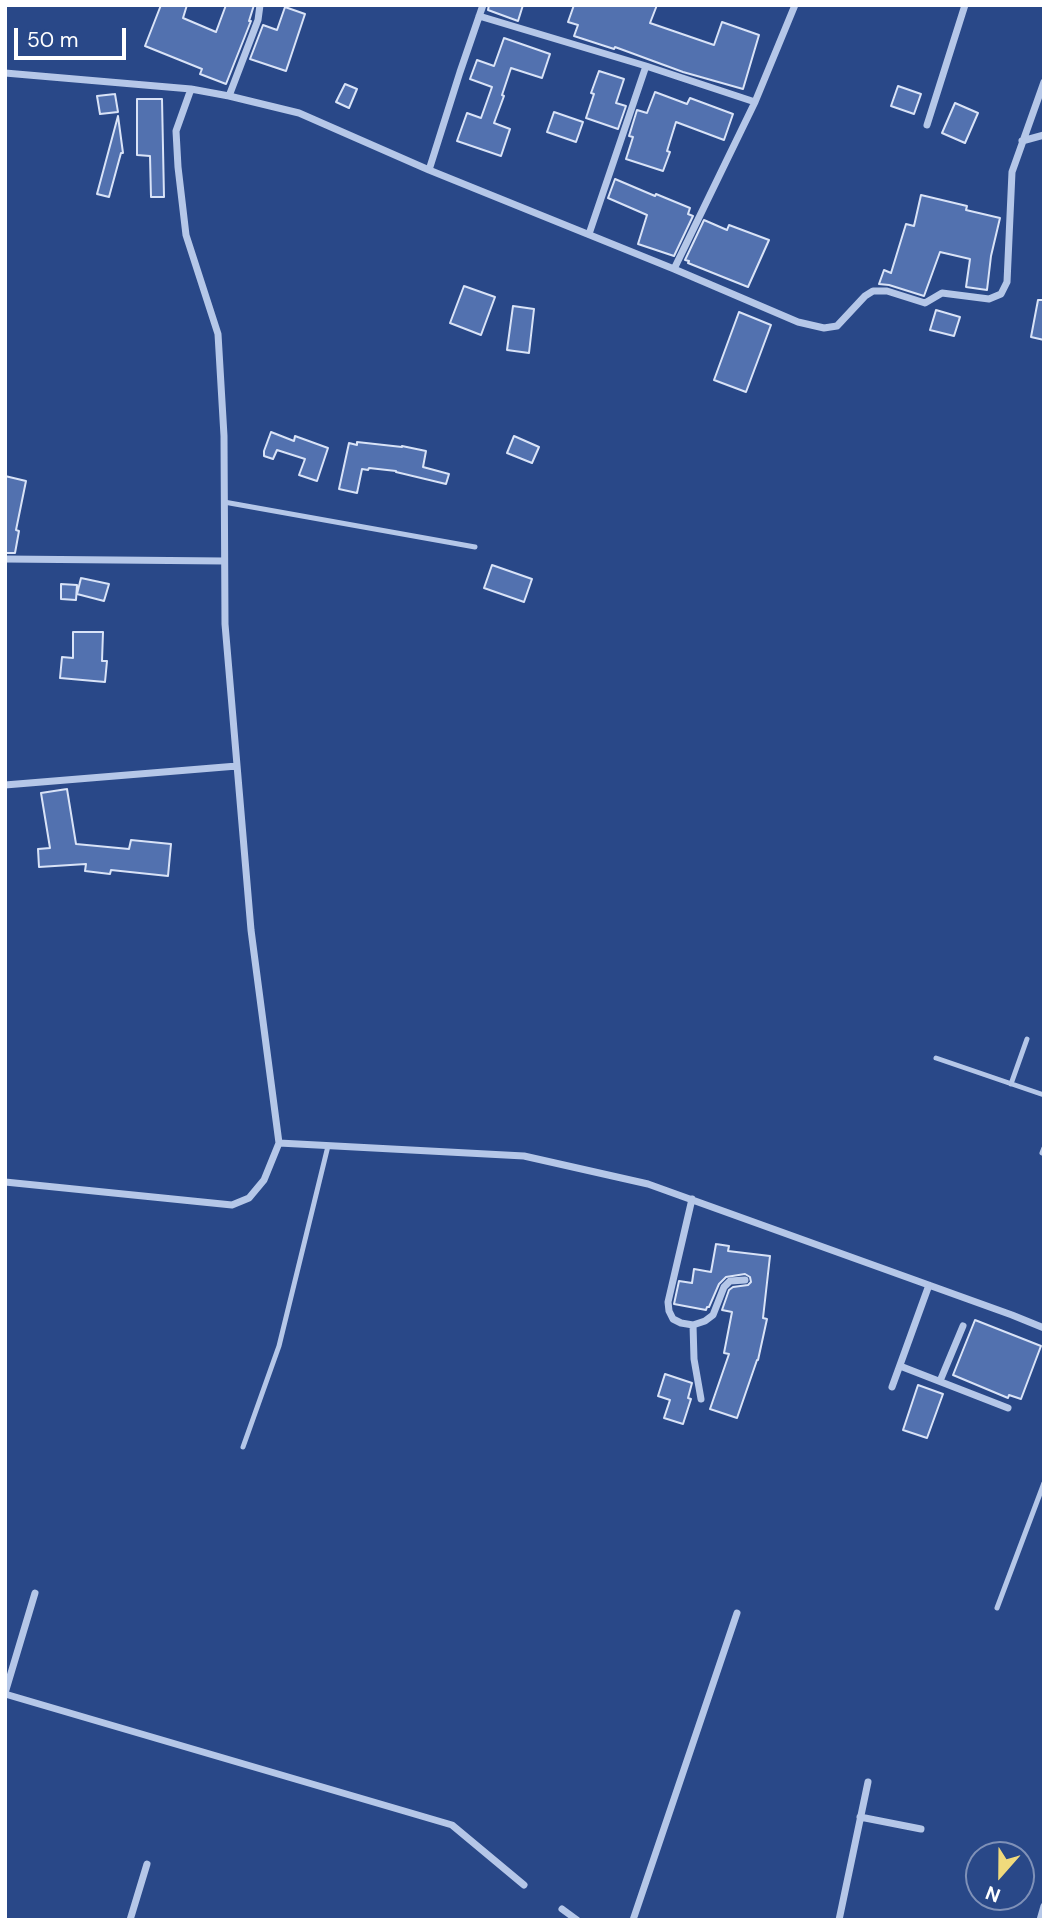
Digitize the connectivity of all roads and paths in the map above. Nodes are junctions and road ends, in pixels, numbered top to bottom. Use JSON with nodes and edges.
{"nodes":[{"id":1,"x":260,"y":5,"type":"edge"},
{"id":2,"x":483,"y":5,"type":"edge"},
{"id":3,"x":795,"y":5,"type":"edge"},
{"id":4,"x":965,"y":5,"type":"edge"},
{"id":5,"x":479,"y":16,"type":"junction"},
{"id":6,"x":646,"y":66,"type":"junction"},
{"id":7,"x":5,"y":73,"type":"edge"},
{"id":8,"x":1044,"y":82,"type":"edge"},
{"id":9,"x":191,"y":89,"type":"junction"},
{"id":10,"x":229,"y":96,"type":"junction"},
{"id":11,"x":755,"y":102,"type":"junction"},
{"id":12,"x":927,"y":125,"type":"dead end"},
{"id":13,"x":1044,"y":135,"type":"edge"},
{"id":14,"x":1022,"y":141,"type":"junction"},
{"id":15,"x":429,"y":170,"type":"junction"},
{"id":16,"x":589,"y":234,"type":"junction"},
{"id":17,"x":674,"y":269,"type":"junction"},
{"id":18,"x":224,"y":502,"type":"junction"},
{"id":19,"x":475,"y":547,"type":"dead end"},
{"id":20,"x":5,"y":559,"type":"edge"},
{"id":21,"x":224,"y":561,"type":"junction"},
{"id":22,"x":237,"y":766,"type":"junction"},
{"id":23,"x":5,"y":785,"type":"edge"},
{"id":24,"x":1027,"y":1039,"type":"dead end"},
{"id":25,"x":936,"y":1058,"type":"dead end"},
{"id":26,"x":1011,"y":1084,"type":"junction"},
{"id":27,"x":1044,"y":1095,"type":"edge"},
{"id":28,"x":279,"y":1143,"type":"junction"},
{"id":29,"x":328,"y":1146,"type":"junction"},
{"id":30,"x":5,"y":1182,"type":"edge"},
{"id":31,"x":692,"y":1199,"type":"junction"},
{"id":32,"x":745,"y":1280,"type":"dead end"},
{"id":33,"x":929,"y":1285,"type":"junction"},
{"id":34,"x":693,"y":1325,"type":"junction"},
{"id":35,"x":962,"y":1326,"type":"dead end"},
{"id":36,"x":1044,"y":1328,"type":"edge"},
{"id":37,"x":901,"y":1366,"type":"junction"},
{"id":38,"x":940,"y":1381,"type":"junction"},
{"id":39,"x":892,"y":1387,"type":"dead end"},
{"id":40,"x":701,"y":1399,"type":"dead end"},
{"id":41,"x":1008,"y":1408,"type":"dead end"},
{"id":42,"x":243,"y":1447,"type":"dead end"},
{"id":43,"x":1044,"y":1483,"type":"edge"},
{"id":44,"x":35,"y":1593,"type":"dead end"},
{"id":45,"x":997,"y":1608,"type":"dead end"},
{"id":46,"x":737,"y":1613,"type":"dead end"},
{"id":47,"x":5,"y":1694,"type":"edge"},
{"id":48,"x":868,"y":1782,"type":"dead end"},
{"id":49,"x":860,"y":1816,"type":"junction"},
{"id":50,"x":921,"y":1829,"type":"dead end"},
{"id":51,"x":147,"y":1864,"type":"dead end"},
{"id":52,"x":524,"y":1885,"type":"dead end"},
{"id":53,"x":1044,"y":1906,"type":"edge"},
{"id":54,"x":562,"y":1909,"type":"dead end"},
{"id":55,"x":130,"y":1920,"type":"edge"},
{"id":56,"x":577,"y":1920,"type":"edge"},
{"id":57,"x":633,"y":1920,"type":"edge"},
{"id":58,"x":839,"y":1920,"type":"edge"},
{"id":59,"x":1040,"y":1920,"type":"edge"}],
"edges":[{"from":1,"to":10,"type":"street"},
{"from":2,"to":5,"type":"street"},
{"from":3,"to":11,"type":"street"},
{"from":4,"to":12,"type":"street"},
{"from":5,"to":6,"type":"street"},
{"from":5,"to":15,"type":"street"},
{"from":6,"to":11,"type":"street"},
{"from":6,"to":16,"type":"street"},
{"from":7,"to":9,"type":"street"},
{"from":8,"to":14,"type":"street"},
{"from":9,"to":10,"type":"street"},
{"from":9,"to":18,"type":"street"},
{"from":10,"to":15,"type":"street"},
{"from":11,"to":17,"type":"street"},
{"from":13,"to":14,"type":"street"},
{"from":14,"to":17,"type":"street"},
{"from":15,"to":16,"type":"street"},
{"from":16,"to":17,"type":"street"},
{"from":18,"to":19,"type":"lane"},
{"from":18,"to":21,"type":"street"},
{"from":20,"to":21,"type":"street"},
{"from":21,"to":22,"type":"street"},
{"from":22,"to":23,"type":"street"},
{"from":22,"to":28,"type":"street"},
{"from":24,"to":26,"type":"lane"},
{"from":25,"to":26,"type":"lane"},
{"from":26,"to":27,"type":"lane"},
{"from":28,"to":29,"type":"street"},
{"from":28,"to":30,"type":"street"},
{"from":29,"to":31,"type":"street"},
{"from":29,"to":42,"type":"lane"},
{"from":31,"to":33,"type":"street"},
{"from":31,"to":34,"type":"street"},
{"from":32,"to":34,"type":"street"},
{"from":33,"to":36,"type":"street"},
{"from":33,"to":37,"type":"street"},
{"from":34,"to":40,"type":"street"},
{"from":35,"to":38,"type":"street"},
{"from":37,"to":38,"type":"street"},
{"from":37,"to":39,"type":"street"},
{"from":38,"to":41,"type":"street"},
{"from":43,"to":45,"type":"lane"},
{"from":44,"to":47,"type":"street"},
{"from":46,"to":57,"type":"street"},
{"from":47,"to":52,"type":"street"},
{"from":48,"to":49,"type":"street"},
{"from":49,"to":50,"type":"street"},
{"from":49,"to":58,"type":"street"},
{"from":51,"to":55,"type":"street"},
{"from":53,"to":59,"type":"street"},
{"from":54,"to":56,"type":"street"}]}
